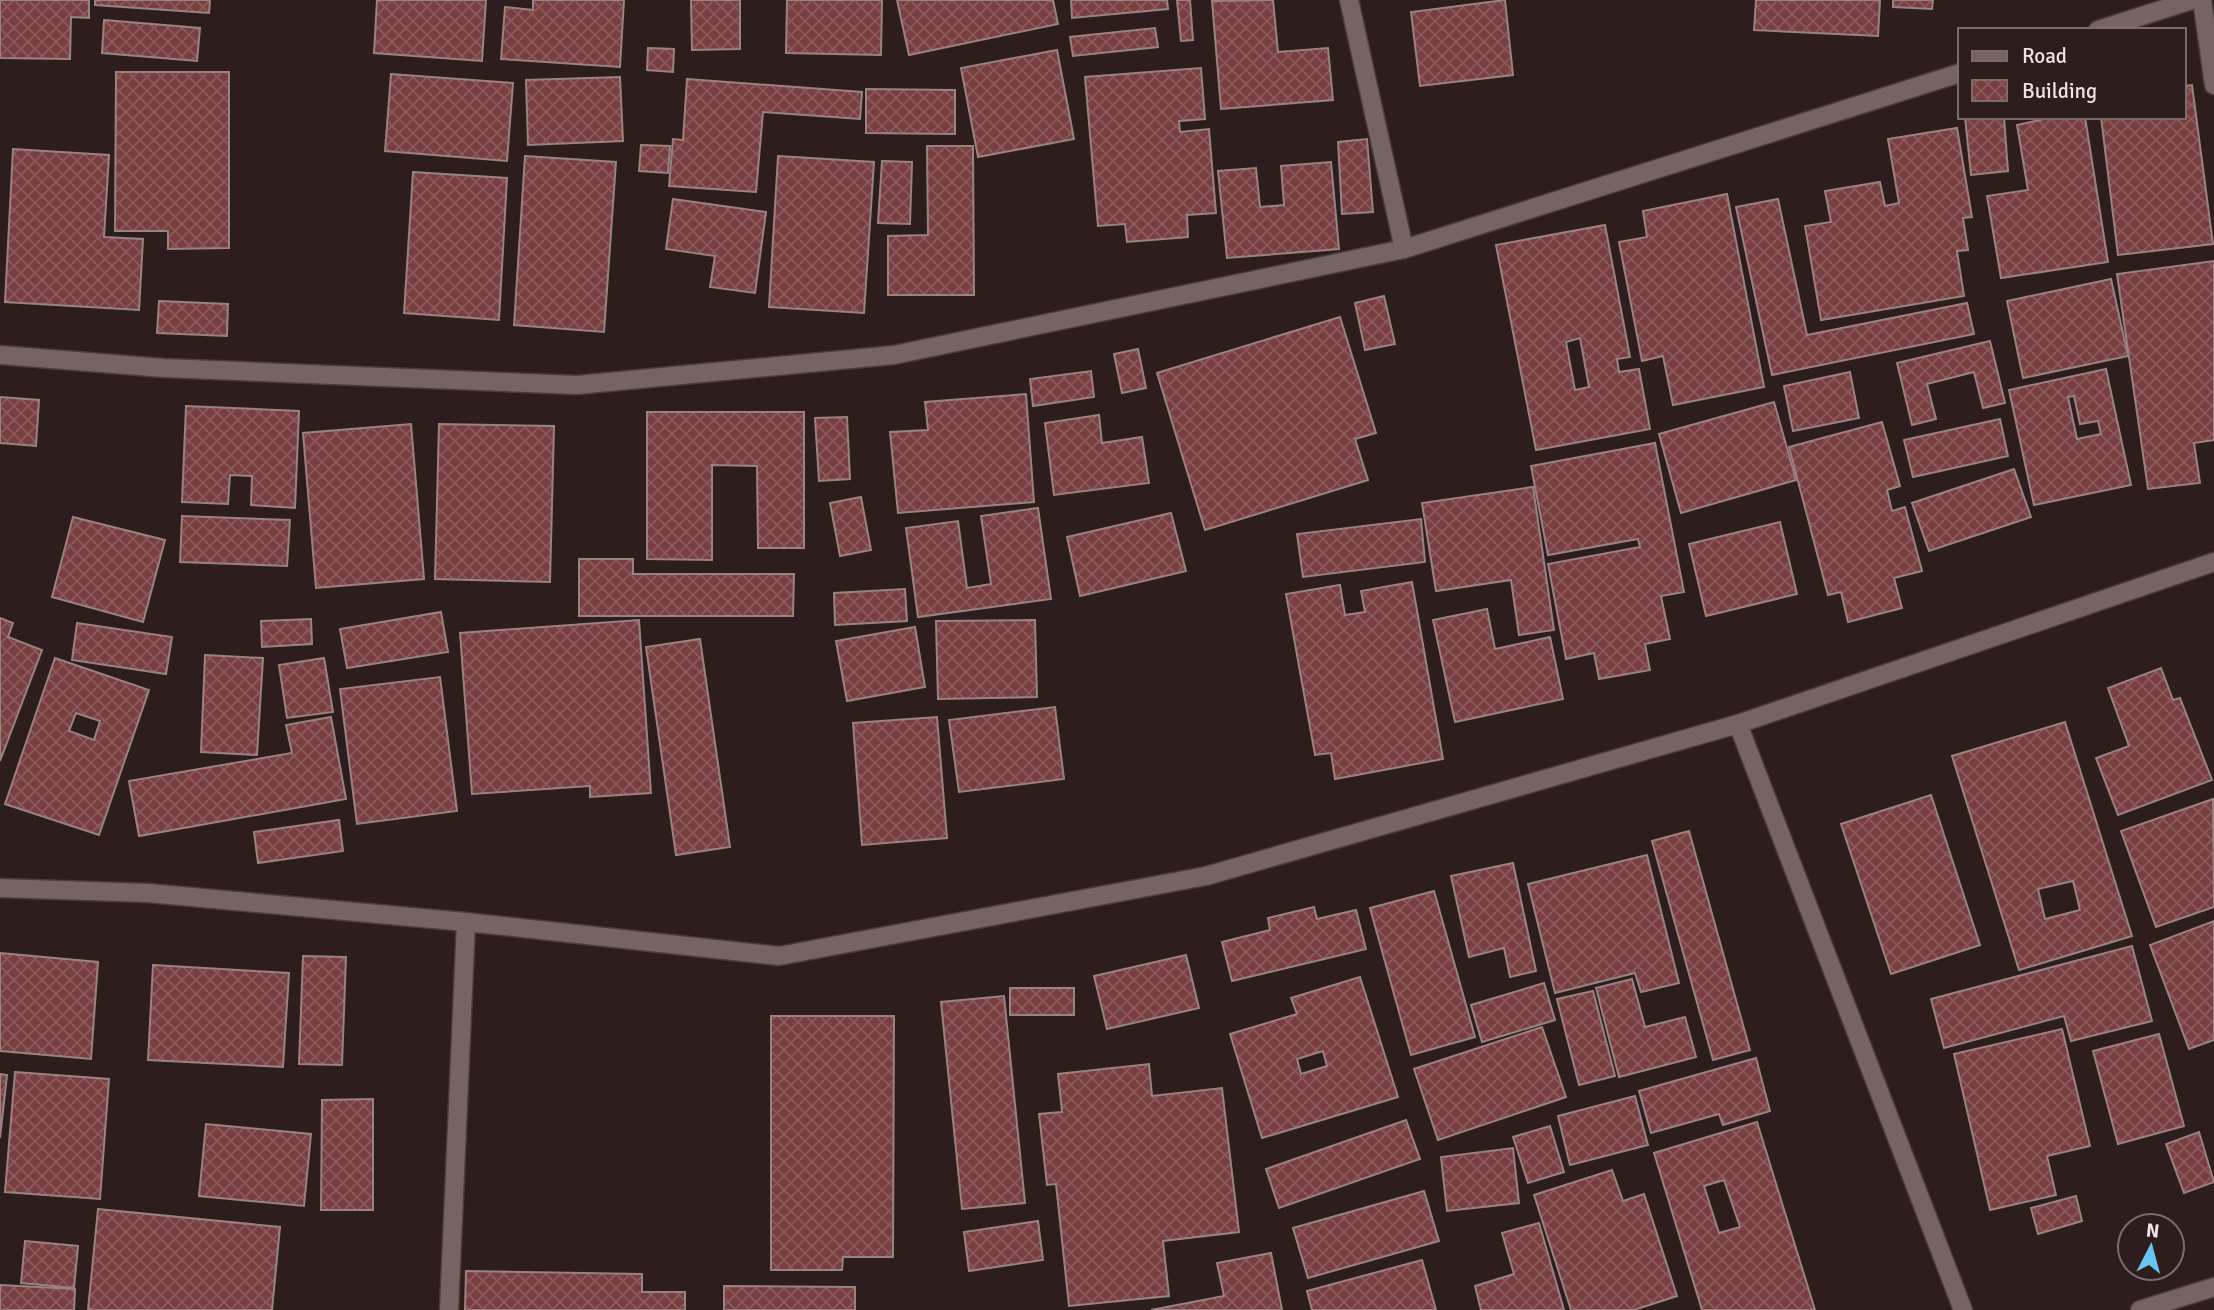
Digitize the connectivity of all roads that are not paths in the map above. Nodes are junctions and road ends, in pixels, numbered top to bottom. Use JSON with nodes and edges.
{"nodes":[{"id":1,"x":1349,"y":0,"type":"edge"},
{"id":2,"x":2192,"y":0,"type":"edge"},
{"id":3,"x":2202,"y":0,"type":"edge"},
{"id":4,"x":2104,"y":28,"type":"edge"},
{"id":5,"x":1958,"y":74,"type":"edge"},
{"id":6,"x":2214,"y":85,"type":"edge"},
{"id":7,"x":1404,"y":249,"type":"junction"},
{"id":8,"x":0,"y":355,"type":"edge"},
{"id":9,"x":2214,"y":562,"type":"edge"},
{"id":10,"x":1738,"y":724,"type":"junction"},
{"id":11,"x":0,"y":888,"type":"edge"},
{"id":12,"x":466,"y":922,"type":"junction"},
{"id":13,"x":2214,"y":1287,"type":"edge"},
{"id":14,"x":449,"y":1310,"type":"edge"},
{"id":15,"x":1963,"y":1310,"type":"edge"},
{"id":16,"x":2140,"y":1310,"type":"edge"}],
"edges":[{"from":1,"to":7,"type":"street"},
{"from":2,"to":4,"type":"street"},
{"from":3,"to":6,"type":"street"},
{"from":5,"to":7,"type":"street"},
{"from":7,"to":8,"type":"street"},
{"from":9,"to":10,"type":"street"},
{"from":10,"to":12,"type":"street"},
{"from":10,"to":15,"type":"street"},
{"from":11,"to":12,"type":"street"},
{"from":12,"to":14,"type":"street"},
{"from":13,"to":16,"type":"street"}]}
